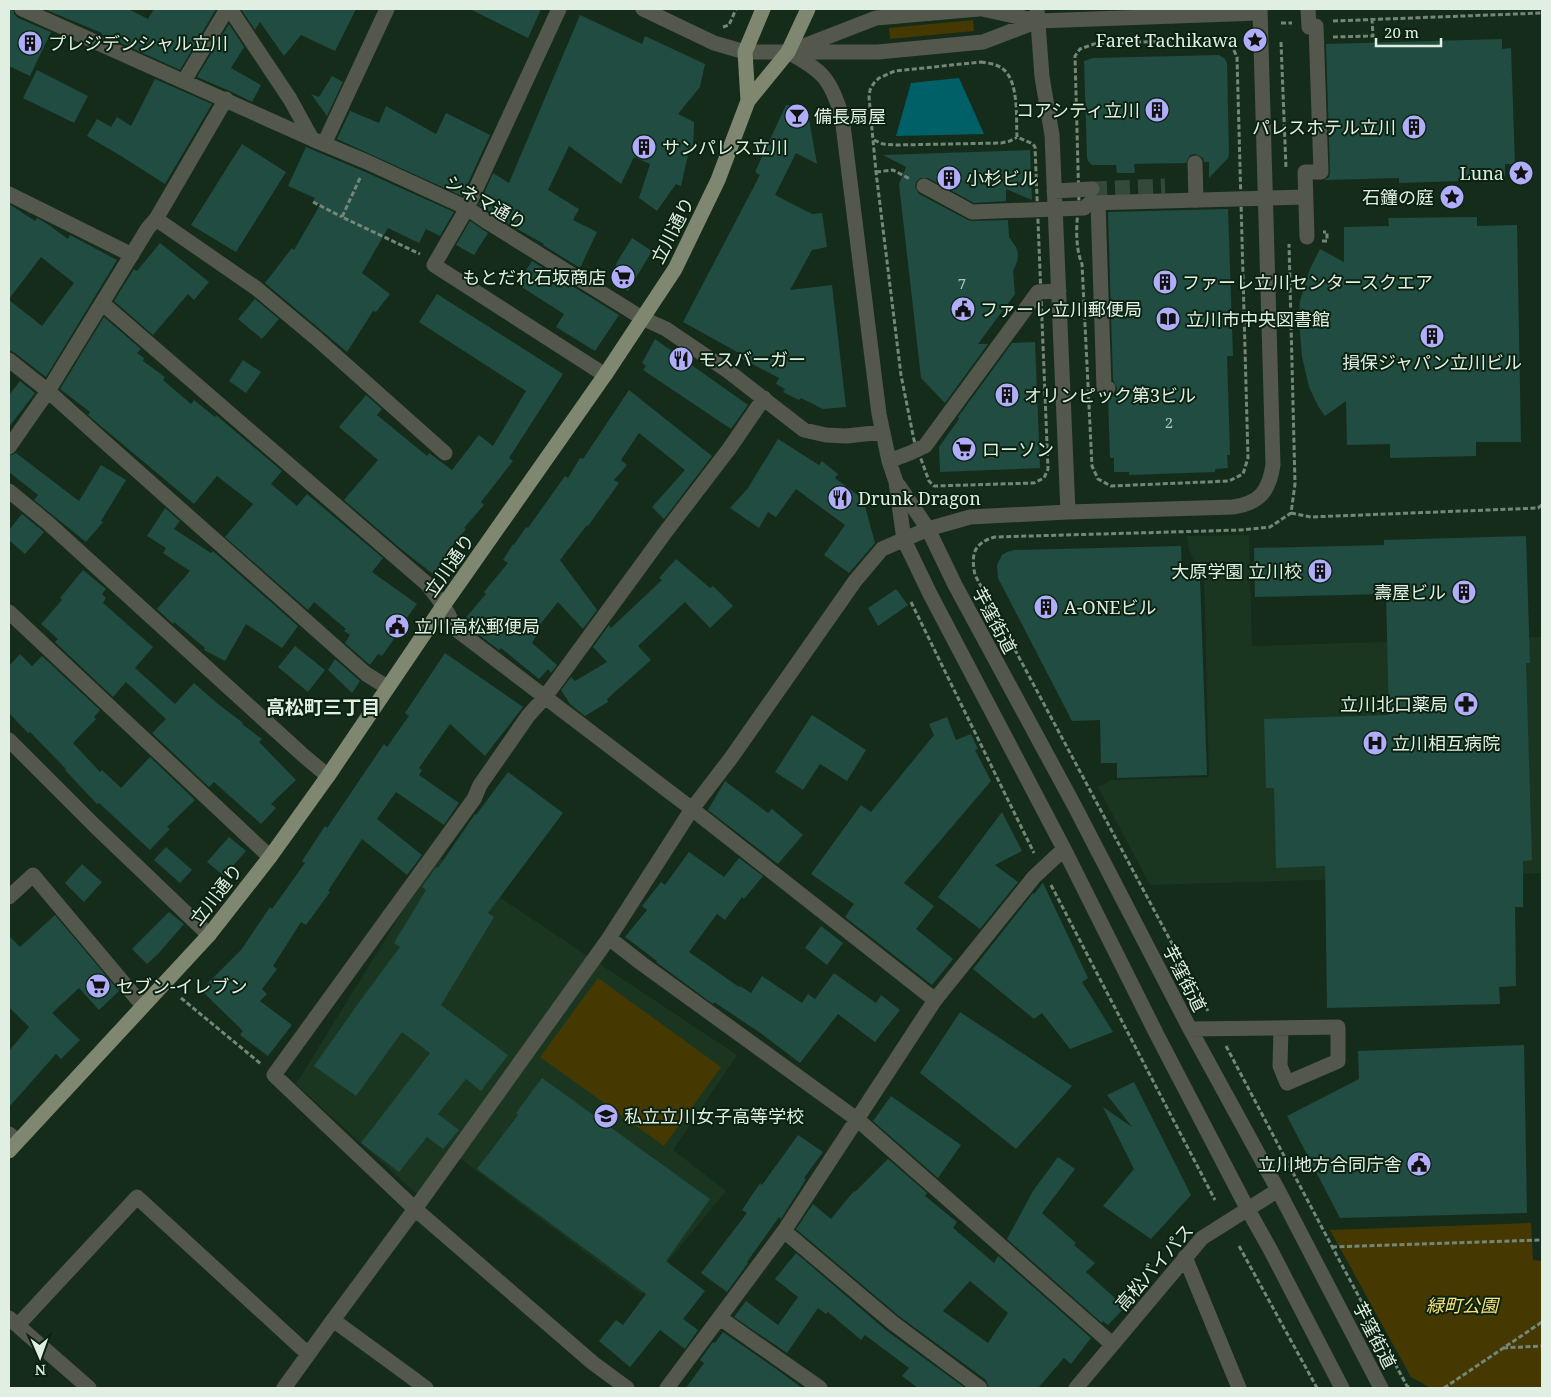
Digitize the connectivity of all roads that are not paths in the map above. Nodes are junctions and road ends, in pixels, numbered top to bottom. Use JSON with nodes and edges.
{"nodes":[{"id":1,"x":22,"y":9,"type":"edge"},
{"id":2,"x":229,"y":9,"type":"edge"},
{"id":3,"x":387,"y":9,"type":"edge"},
{"id":4,"x":559,"y":9,"type":"edge"},
{"id":5,"x":643,"y":9,"type":"edge"},
{"id":6,"x":763,"y":9,"type":"edge"},
{"id":7,"x":808,"y":9,"type":"edge"},
{"id":8,"x":980,"y":9,"type":"edge"},
{"id":9,"x":1308,"y":9,"type":"edge"},
{"id":10,"x":1259,"y":11,"type":"edge"},
{"id":11,"x":1038,"y":15,"type":"edge"},
{"id":12,"x":745,"y":52,"type":"junction"},
{"id":13,"x":788,"y":52,"type":"junction"},
{"id":14,"x":184,"y":81,"type":"junction"},
{"id":15,"x":226,"y":100,"type":"junction"},
{"id":16,"x":748,"y":101,"type":"junction"},
{"id":17,"x":318,"y":142,"type":"junction"},
{"id":18,"x":1195,"y":163,"type":"dead end"},
{"id":19,"x":924,"y":186,"type":"dead end"},
{"id":20,"x":1054,"y":191,"type":"junction"},
{"id":21,"x":9,"y":194,"type":"edge"},
{"id":22,"x":1305,"y":197,"type":"junction"},
{"id":23,"x":1196,"y":200,"type":"junction"},
{"id":24,"x":1094,"y":202,"type":"junction"},
{"id":25,"x":467,"y":208,"type":"junction"},
{"id":26,"x":156,"y":220,"type":"junction"},
{"id":27,"x":1309,"y":234,"type":"dead end"},
{"id":28,"x":132,"y":255,"type":"junction"},
{"id":29,"x":1059,"y":291,"type":"junction"},
{"id":30,"x":102,"y":303,"type":"junction"},
{"id":31,"x":642,"y":318,"type":"junction"},
{"id":32,"x":9,"y":360,"type":"edge"},
{"id":33,"x":605,"y":375,"type":"junction"},
{"id":34,"x":1108,"y":388,"type":"dead end"},
{"id":35,"x":48,"y":390,"type":"junction"},
{"id":36,"x":764,"y":398,"type":"junction"},
{"id":37,"x":883,"y":432,"type":"junction"},
{"id":38,"x":9,"y":447,"type":"edge"},
{"id":39,"x":446,"y":453,"type":"dead end"},
{"id":40,"x":889,"y":461,"type":"junction"},
{"id":41,"x":896,"y":482,"type":"junction"},
{"id":42,"x":9,"y":491,"type":"edge"},
{"id":43,"x":1068,"y":512,"type":"junction"},
{"id":44,"x":928,"y":529,"type":"junction"},
{"id":45,"x":904,"y":540,"type":"junction"},
{"id":46,"x":443,"y":606,"type":"junction"},
{"id":47,"x":9,"y":612,"type":"edge"},
{"id":48,"x":388,"y":687,"type":"junction"},
{"id":49,"x":546,"y":697,"type":"junction"},
{"id":50,"x":9,"y":740,"type":"edge"},
{"id":51,"x":328,"y":776,"type":"junction"},
{"id":52,"x":692,"y":809,"type":"junction"},
{"id":53,"x":1064,"y":849,"type":"junction"},
{"id":54,"x":270,"y":857,"type":"junction"},
{"id":55,"x":9,"y":897,"type":"edge"},
{"id":56,"x":209,"y":935,"type":"junction"},
{"id":57,"x":610,"y":938,"type":"junction"},
{"id":58,"x":935,"y":1000,"type":"junction"},
{"id":59,"x":143,"y":1006,"type":"junction"},
{"id":60,"x":1281,"y":1028,"type":"junction"},
{"id":61,"x":1190,"y":1029,"type":"junction"},
{"id":62,"x":858,"y":1120,"type":"junction"},
{"id":63,"x":12,"y":1142,"type":"edge"},
{"id":64,"x":1278,"y":1190,"type":"junction"},
{"id":65,"x":1248,"y":1208,"type":"junction"},
{"id":66,"x":415,"y":1209,"type":"junction"},
{"id":67,"x":784,"y":1231,"type":"junction"},
{"id":68,"x":1185,"y":1257,"type":"junction"},
{"id":69,"x":720,"y":1318,"type":"junction"},
{"id":70,"x":332,"y":1320,"type":"junction"},
{"id":71,"x":13,"y":1321,"type":"edge"},
{"id":72,"x":1112,"y":1344,"type":"junction"},
{"id":73,"x":308,"y":1354,"type":"junction"},
{"id":74,"x":89,"y":1388,"type":"edge"},
{"id":75,"x":284,"y":1388,"type":"edge"},
{"id":76,"x":426,"y":1388,"type":"edge"},
{"id":77,"x":627,"y":1388,"type":"edge"},
{"id":78,"x":667,"y":1388,"type":"edge"},
{"id":79,"x":820,"y":1388,"type":"edge"},
{"id":80,"x":980,"y":1388,"type":"edge"},
{"id":81,"x":1076,"y":1388,"type":"edge"},
{"id":82,"x":1239,"y":1388,"type":"edge"},
{"id":83,"x":1342,"y":1388,"type":"edge"},
{"id":84,"x":1381,"y":1388,"type":"edge"}],
"edges":[{"from":1,"to":14,"type":"street","name":"シネマ通り"},
{"from":2,"to":14,"type":"street"},
{"from":2,"to":17,"type":"street"},
{"from":3,"to":17,"type":"street"},
{"from":4,"to":25,"type":"street"},
{"from":5,"to":12,"type":"street"},
{"from":6,"to":12,"type":"main road"},
{"from":7,"to":13,"type":"main road"},
{"from":8,"to":11,"type":"street"},
{"from":8,"to":13,"type":"street"},
{"from":9,"to":22,"type":"street","bridge":true},
{"from":10,"to":11,"type":"street"},
{"from":10,"to":43,"type":"street"},
{"from":11,"to":13,"type":"street"},
{"from":11,"to":20,"type":"street"},
{"from":12,"to":13,"type":"street"},
{"from":12,"to":16,"type":"main road"},
{"from":13,"to":16,"type":"main road"},
{"from":13,"to":37,"type":"street"},
{"from":14,"to":15,"type":"street","name":"シネマ通り"},
{"from":15,"to":17,"type":"street","name":"シネマ通り"},
{"from":15,"to":26,"type":"street"},
{"from":16,"to":31,"type":"main road","name":"立川通り"},
{"from":17,"to":25,"type":"street","name":"シネマ通り"},
{"from":18,"to":23,"type":"street"},
{"from":19,"to":24,"type":"street","bridge":true},
{"from":20,"to":24,"type":"street"},
{"from":20,"to":29,"type":"street"},
{"from":21,"to":28,"type":"street"},
{"from":22,"to":23,"type":"street","bridge":true},
{"from":22,"to":27,"type":"street","bridge":true},
{"from":23,"to":24,"type":"street","bridge":true},
{"from":24,"to":34,"type":"street"},
{"from":25,"to":31,"type":"street","name":"シネマ通り"},
{"from":25,"to":33,"type":"street"},
{"from":26,"to":28,"type":"street"},
{"from":26,"to":39,"type":"street"},
{"from":28,"to":30,"type":"street"},
{"from":29,"to":40,"type":"street"},
{"from":29,"to":43,"type":"street"},
{"from":30,"to":35,"type":"street"},
{"from":30,"to":46,"type":"street"},
{"from":31,"to":33,"type":"main road","name":"立川通り"},
{"from":31,"to":36,"type":"street","name":"シネマ通り"},
{"from":32,"to":35,"type":"street"},
{"from":33,"to":46,"type":"main road","name":"立川通り"},
{"from":35,"to":38,"type":"street"},
{"from":35,"to":48,"type":"street"},
{"from":36,"to":37,"type":"street","name":"シネマ通り"},
{"from":36,"to":49,"type":"street"},
{"from":37,"to":40,"type":"street"},
{"from":40,"to":41,"type":"street"},
{"from":41,"to":44,"type":"street","name":"芋窪街道"},
{"from":41,"to":45,"type":"street"},
{"from":42,"to":51,"type":"street"},
{"from":43,"to":44,"type":"street"},
{"from":44,"to":45,"type":"street"},
{"from":44,"to":61,"type":"street","name":"芋窪街道"},
{"from":45,"to":52,"type":"street"},
{"from":45,"to":53,"type":"street"},
{"from":46,"to":48,"type":"main road","name":"立川通り"},
{"from":46,"to":49,"type":"street"},
{"from":47,"to":54,"type":"street"},
{"from":48,"to":51,"type":"main road","name":"立川通り"},
{"from":49,"to":52,"type":"street"},
{"from":49,"to":66,"type":"street"},
{"from":50,"to":56,"type":"street"},
{"from":51,"to":54,"type":"main road","name":"立川通り"},
{"from":52,"to":57,"type":"street"},
{"from":52,"to":58,"type":"street"},
{"from":53,"to":58,"type":"street"},
{"from":53,"to":65,"type":"street"},
{"from":54,"to":56,"type":"main road","name":"立川通り"},
{"from":55,"to":59,"type":"street"},
{"from":56,"to":59,"type":"main road","name":"立川通り"},
{"from":57,"to":62,"type":"street"},
{"from":57,"to":66,"type":"street"},
{"from":58,"to":62,"type":"street"},
{"from":59,"to":63,"type":"main road","name":"立川通り"},
{"from":60,"to":60,"type":"street"},
{"from":60,"to":61,"type":"street"},
{"from":61,"to":64,"type":"street","name":"芋窪街道"},
{"from":62,"to":67,"type":"street"},
{"from":62,"to":72,"type":"street"},
{"from":64,"to":65,"type":"street","name":"高松バイパス"},
{"from":64,"to":84,"type":"street","name":"芋窪街道"},
{"from":65,"to":68,"type":"street","name":"高松バイパス"},
{"from":65,"to":83,"type":"street"},
{"from":66,"to":70,"type":"street"},
{"from":66,"to":77,"type":"street"},
{"from":67,"to":69,"type":"street"},
{"from":67,"to":80,"type":"street"},
{"from":68,"to":72,"type":"street","name":"高松バイパス"},
{"from":68,"to":82,"type":"street"},
{"from":69,"to":78,"type":"street"},
{"from":69,"to":79,"type":"street"},
{"from":70,"to":73,"type":"street"},
{"from":70,"to":76,"type":"street"},
{"from":71,"to":73,"type":"street"},
{"from":71,"to":74,"type":"street"},
{"from":72,"to":81,"type":"street","name":"高松バイパス"},
{"from":73,"to":75,"type":"street"}]}
